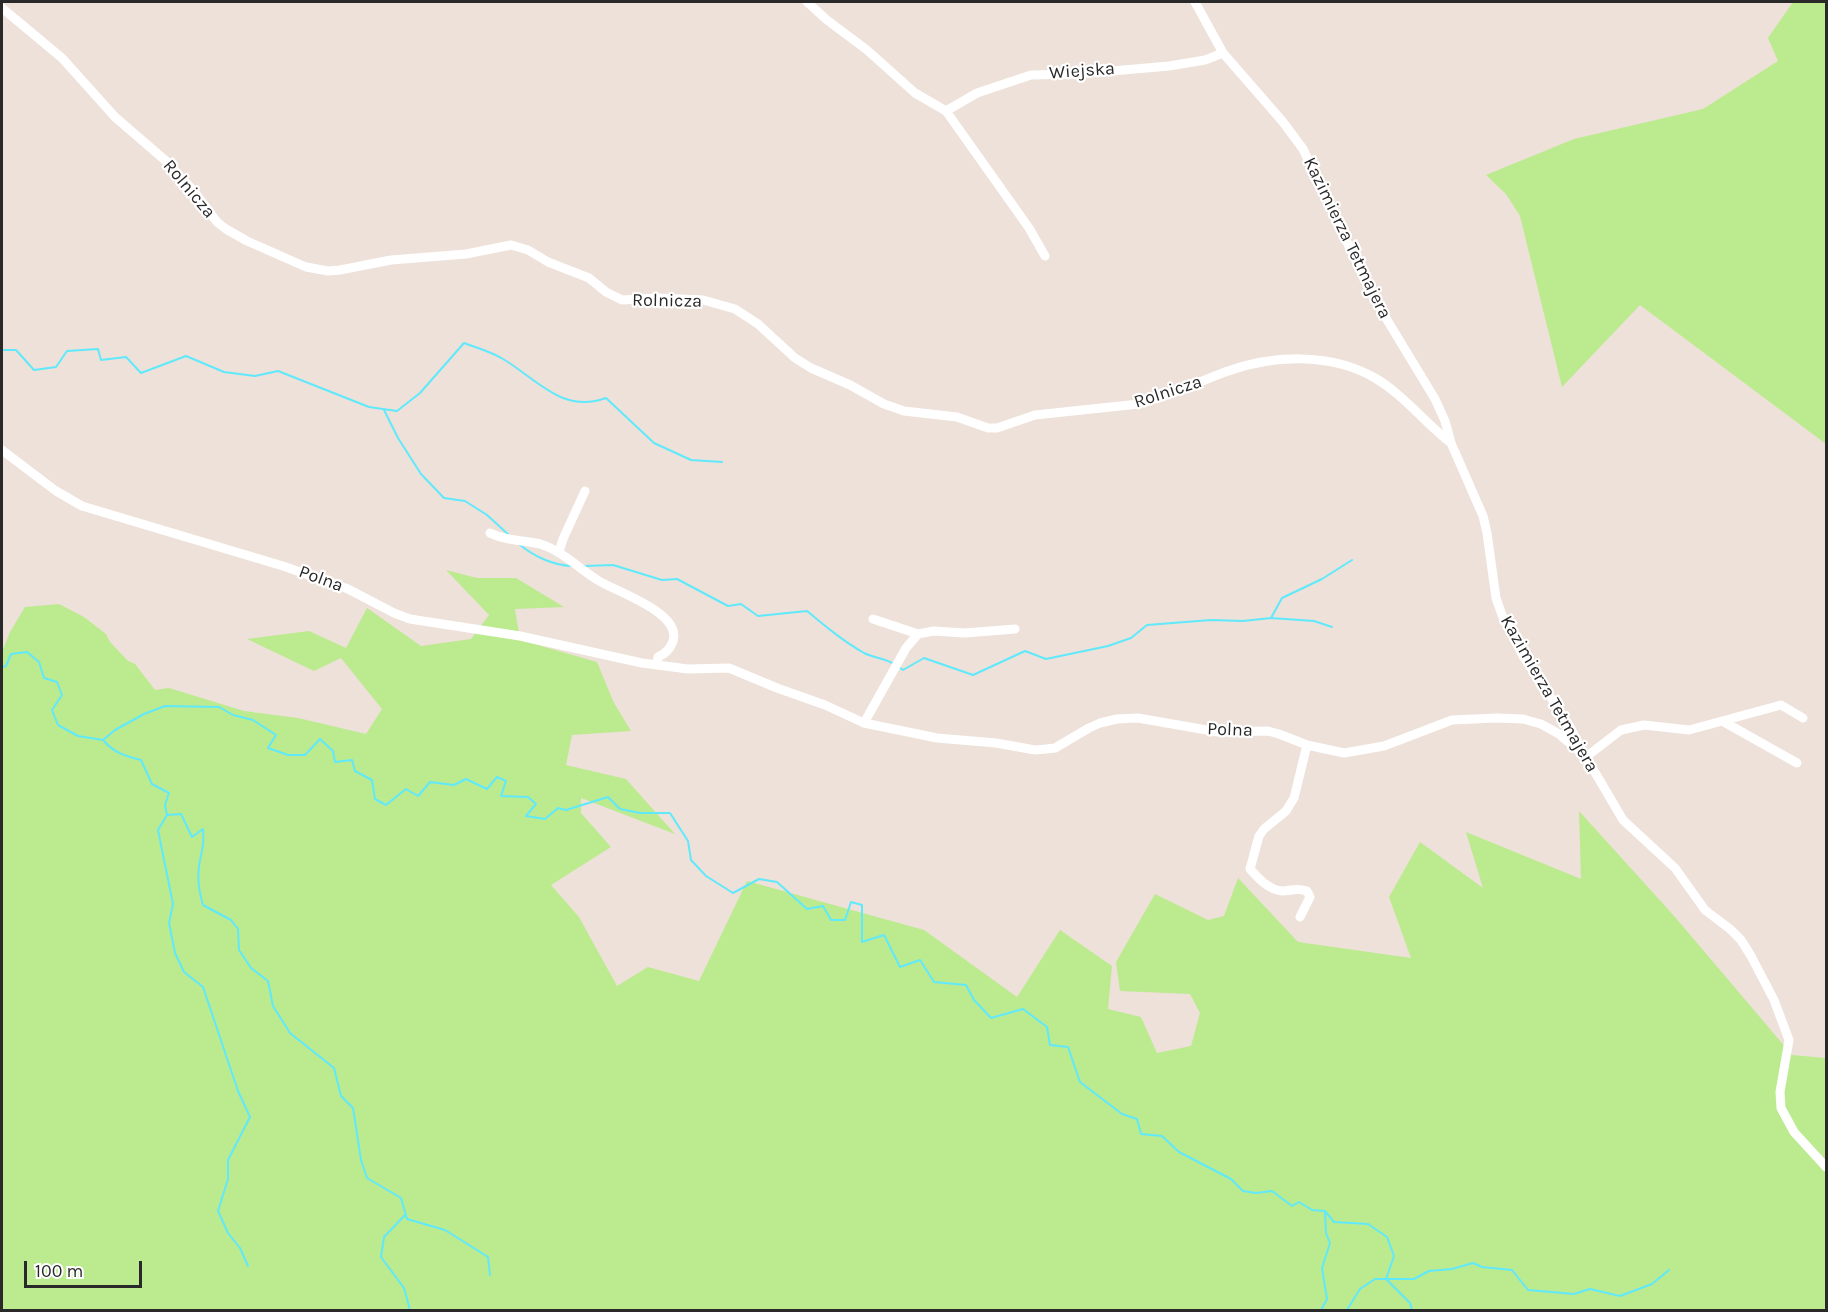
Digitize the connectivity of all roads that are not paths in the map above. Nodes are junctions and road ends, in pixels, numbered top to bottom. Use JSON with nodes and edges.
{"nodes":[{"id":1,"x":807,"y":2,"type":"edge"},
{"id":2,"x":1195,"y":2,"type":"edge"},
{"id":3,"x":2,"y":8,"type":"edge"},
{"id":4,"x":1224,"y":53,"type":"junction"},
{"id":5,"x":946,"y":111,"type":"junction"},
{"id":6,"x":1045,"y":256,"type":"dead end"},
{"id":7,"x":1451,"y":443,"type":"junction"},
{"id":8,"x":2,"y":450,"type":"edge"},
{"id":9,"x":585,"y":491,"type":"dead end"},
{"id":10,"x":490,"y":534,"type":"dead end"},
{"id":11,"x":560,"y":552,"type":"junction"},
{"id":12,"x":873,"y":619,"type":"dead end"},
{"id":13,"x":1015,"y":629,"type":"dead end"},
{"id":14,"x":918,"y":634,"type":"junction"},
{"id":15,"x":657,"y":665,"type":"junction"},
{"id":16,"x":1803,"y":718,"type":"dead end"},
{"id":17,"x":1724,"y":722,"type":"junction"},
{"id":18,"x":864,"y":723,"type":"junction"},
{"id":19,"x":1307,"y":745,"type":"junction"},
{"id":20,"x":1586,"y":757,"type":"junction"},
{"id":21,"x":1797,"y":763,"type":"dead end"},
{"id":22,"x":1300,"y":917,"type":"dead end"},
{"id":23,"x":1827,"y":1167,"type":"edge"}],
"edges":[{"from":1,"to":5,"type":"street"},
{"from":2,"to":4,"type":"street","name":"Kazimierza Tetmajera"},
{"from":3,"to":7,"type":"street","name":"Rolnicza"},
{"from":4,"to":5,"type":"street","name":"Wiejska"},
{"from":4,"to":7,"type":"street","name":"Kazimierza Tetmajera"},
{"from":5,"to":6,"type":"street"},
{"from":7,"to":20,"type":"street","name":"Kazimierza Tetmajera"},
{"from":8,"to":15,"type":"street","name":"Polna"},
{"from":9,"to":11,"type":"street"},
{"from":10,"to":11,"type":"street"},
{"from":11,"to":15,"type":"street"},
{"from":12,"to":14,"type":"street"},
{"from":13,"to":14,"type":"street"},
{"from":14,"to":18,"type":"street"},
{"from":15,"to":18,"type":"street","name":"Polna"},
{"from":16,"to":17,"type":"street"},
{"from":17,"to":20,"type":"street"},
{"from":17,"to":21,"type":"street"},
{"from":18,"to":19,"type":"street","name":"Polna"},
{"from":19,"to":20,"type":"street","name":"Polna"},
{"from":19,"to":22,"type":"street"},
{"from":20,"to":23,"type":"street","name":"Kazimierza Tetmajera"}]}
